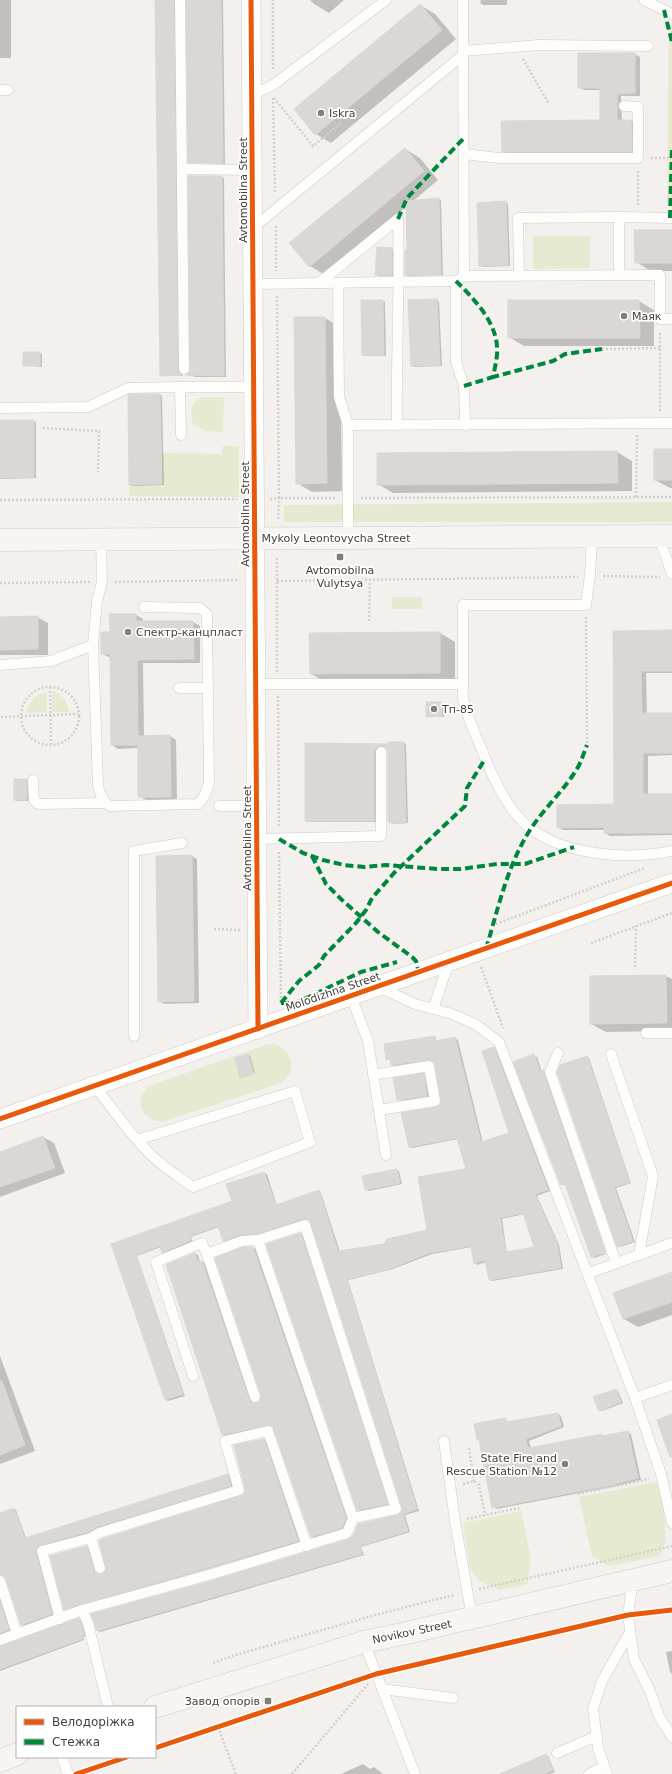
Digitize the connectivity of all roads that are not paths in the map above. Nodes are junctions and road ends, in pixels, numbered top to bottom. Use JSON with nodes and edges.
{"nodes":[{"id":1,"x":180,"y":0,"type":"edge"},
{"id":2,"x":251,"y":0,"type":"edge"},
{"id":3,"x":386,"y":0,"type":"edge"},
{"id":4,"x":462,"y":0,"type":"edge"},
{"id":5,"x":644,"y":0,"type":"edge"},
{"id":6,"x":672,"y":14,"type":"edge"},
{"id":7,"x":648,"y":46,"type":"dead end"},
{"id":8,"x":463,"y":53,"type":"junction"},
{"id":9,"x":252,"y":95,"type":"junction"},
{"id":10,"x":624,"y":106,"type":"dead end"},
{"id":11,"x":464,"y":154,"type":"junction"},
{"id":12,"x":182,"y":169,"type":"junction"},
{"id":13,"x":252,"y":170,"type":"junction"},
{"id":14,"x":619,"y":217,"type":"junction"},
{"id":15,"x":672,"y":218,"type":"edge"},
{"id":16,"x":253,"y":228,"type":"junction"},
{"id":17,"x":619,"y":275,"type":"junction"},
{"id":18,"x":519,"y":276,"type":"junction"},
{"id":19,"x":460,"y":279,"type":"junction"},
{"id":20,"x":400,"y":282,"type":"junction"},
{"id":21,"x":338,"y":283,"type":"junction"},
{"id":22,"x":253,"y":284,"type":"junction"},
{"id":23,"x":319,"y":284,"type":"junction"},
{"id":24,"x":672,"y":319,"type":"edge"},
{"id":25,"x":184,"y":369,"type":"dead end"},
{"id":26,"x":180,"y":387,"type":"junction"},
{"id":27,"x":254,"y":388,"type":"junction"},
{"id":28,"x":0,"y":408,"type":"edge"},
{"id":29,"x":672,"y":423,"type":"edge"},
{"id":30,"x":348,"y":425,"type":"junction"},
{"id":31,"x":397,"y":425,"type":"junction"},
{"id":32,"x":466,"y":425,"type":"junction"},
{"id":33,"x":181,"y":435,"type":"dead end"},
{"id":34,"x":665,"y":536,"type":"edge"},
{"id":35,"x":592,"y":537,"type":"junction"},
{"id":36,"x":255,"y":538,"type":"junction"},
{"id":37,"x":348,"y":538,"type":"junction"},
{"id":38,"x":100,"y":539,"type":"junction"},
{"id":39,"x":0,"y":540,"type":"edge"},
{"id":40,"x":668,"y":576,"type":"edge"},
{"id":41,"x":144,"y":607,"type":"dead end"},
{"id":42,"x":93,"y":645,"type":"junction"},
{"id":43,"x":0,"y":665,"type":"edge"},
{"id":44,"x":256,"y":684,"type":"junction"},
{"id":45,"x":463,"y":684,"type":"junction"},
{"id":46,"x":180,"y":688,"type":"dead end"},
{"id":47,"x":208,"y":688,"type":"junction"},
{"id":48,"x":381,"y":752,"type":"dead end"},
{"id":49,"x":33,"y":780,"type":"dead end"},
{"id":50,"x":104,"y":803,"type":"junction"},
{"id":51,"x":219,"y":806,"type":"dead end"},
{"id":52,"x":257,"y":806,"type":"junction"},
{"id":53,"x":257,"y":839,"type":"junction"},
{"id":54,"x":182,"y":843,"type":"dead end"},
{"id":55,"x":672,"y":851,"type":"edge"},
{"id":56,"x":672,"y":883,"type":"edge"},
{"id":57,"x":449,"y":962,"type":"junction"},
{"id":58,"x":379,"y":987,"type":"junction"},
{"id":59,"x":351,"y":996,"type":"junction"},
{"id":60,"x":433,"y":1009,"type":"junction"},
{"id":61,"x":258,"y":1029,"type":"junction"},
{"id":62,"x":646,"y":1033,"type":"dead end"},
{"id":63,"x":672,"y":1033,"type":"edge"},
{"id":64,"x":134,"y":1036,"type":"dead end"},
{"id":65,"x":558,"y":1053,"type":"dead end"},
{"id":66,"x":611,"y":1054,"type":"dead end"},
{"id":67,"x":374,"y":1075,"type":"junction"},
{"id":68,"x":94,"y":1085,"type":"junction"},
{"id":69,"x":379,"y":1110,"type":"junction"},
{"id":70,"x":0,"y":1120,"type":"edge"},
{"id":71,"x":137,"y":1140,"type":"junction"},
{"id":72,"x":386,"y":1155,"type":"dead end"},
{"id":73,"x":258,"y":1240,"type":"junction"},
{"id":74,"x":672,"y":1243,"type":"edge"},
{"id":75,"x":207,"y":1254,"type":"junction"},
{"id":76,"x":639,"y":1255,"type":"junction"},
{"id":77,"x":616,"y":1263,"type":"junction"},
{"id":78,"x":589,"y":1273,"type":"junction"},
{"id":79,"x":193,"y":1376,"type":"dead end"},
{"id":80,"x":672,"y":1385,"type":"edge"},
{"id":81,"x":255,"y":1397,"type":"dead end"},
{"id":82,"x":635,"y":1398,"type":"junction"},
{"id":83,"x":444,"y":1441,"type":"dead end"},
{"id":84,"x":353,"y":1518,"type":"junction"},
{"id":85,"x":672,"y":1523,"type":"edge"},
{"id":86,"x":91,"y":1538,"type":"junction"},
{"id":87,"x":307,"y":1546,"type":"junction"},
{"id":88,"x":100,"y":1568,"type":"dead end"},
{"id":89,"x":672,"y":1570,"type":"edge"},
{"id":90,"x":633,"y":1580,"type":"junction"},
{"id":91,"x":0,"y":1581,"type":"edge"},
{"id":92,"x":82,"y":1610,"type":"junction"},
{"id":93,"x":472,"y":1618,"type":"junction"},
{"id":94,"x":60,"y":1619,"type":"junction"},
{"id":95,"x":630,"y":1632,"type":"junction"},
{"id":96,"x":17,"y":1634,"type":"junction"},
{"id":97,"x":0,"y":1640,"type":"edge"},
{"id":98,"x":364,"y":1642,"type":"junction"},
{"id":99,"x":382,"y":1689,"type":"junction"},
{"id":100,"x":453,"y":1698,"type":"dead end"},
{"id":101,"x":108,"y":1706,"type":"edge"},
{"id":102,"x":156,"y":1707,"type":"edge"},
{"id":103,"x":596,"y":1736,"type":"junction"},
{"id":104,"x":672,"y":1737,"type":"edge"},
{"id":105,"x":557,"y":1753,"type":"dead end"},
{"id":106,"x":16,"y":1754,"type":"edge"},
{"id":107,"x":62,"y":1758,"type":"edge"},
{"id":108,"x":0,"y":1761,"type":"edge"},
{"id":109,"x":606,"y":1770,"type":"edge"},
{"id":110,"x":68,"y":1774,"type":"edge"},
{"id":111,"x":416,"y":1774,"type":"edge"},
{"id":112,"x":589,"y":1774,"type":"edge"}],
"edges":[{"from":1,"to":12,"type":"lane"},
{"from":2,"to":9,"type":"street","name":"Avtomobilna Street"},
{"from":3,"to":9,"type":"lane"},
{"from":4,"to":8,"type":"lane"},
{"from":5,"to":6,"type":"lane"},
{"from":7,"to":8,"type":"lane"},
{"from":8,"to":11,"type":"lane"},
{"from":8,"to":16,"type":"lane"},
{"from":9,"to":13,"type":"street","name":"Avtomobilna Street"},
{"from":10,"to":11,"type":"lane"},
{"from":11,"to":19,"type":"lane"},
{"from":12,"to":13,"type":"lane"},
{"from":12,"to":25,"type":"lane"},
{"from":13,"to":16,"type":"street","name":"Avtomobilna Street"},
{"from":14,"to":15,"type":"lane"},
{"from":14,"to":17,"type":"lane"},
{"from":14,"to":18,"type":"lane"},
{"from":16,"to":22,"type":"street","name":"Avtomobilna Street"},
{"from":17,"to":18,"type":"lane"},
{"from":17,"to":24,"type":"lane"},
{"from":18,"to":19,"type":"lane"},
{"from":19,"to":20,"type":"lane"},
{"from":19,"to":32,"type":"lane"},
{"from":20,"to":21,"type":"lane"},
{"from":20,"to":23,"type":"lane"},
{"from":20,"to":31,"type":"lane"},
{"from":21,"to":23,"type":"lane"},
{"from":21,"to":30,"type":"lane"},
{"from":22,"to":23,"type":"lane"},
{"from":22,"to":27,"type":"street","name":"Avtomobilna Street"},
{"from":26,"to":27,"type":"lane"},
{"from":26,"to":28,"type":"lane"},
{"from":26,"to":33,"type":"lane"},
{"from":27,"to":36,"type":"street","name":"Avtomobilna Street"},
{"from":29,"to":32,"type":"lane"},
{"from":30,"to":31,"type":"lane"},
{"from":30,"to":37,"type":"lane"},
{"from":31,"to":32,"type":"lane"},
{"from":34,"to":35,"type":"street","name":"Mykoly Leontovycha Street"},
{"from":34,"to":40,"type":"lane"},
{"from":35,"to":37,"type":"street","name":"Mykoly Leontovycha Street"},
{"from":35,"to":45,"type":"lane"},
{"from":36,"to":37,"type":"street","name":"Mykoly Leontovycha Street"},
{"from":36,"to":38,"type":"street","name":"Mykoly Leontovycha Street"},
{"from":36,"to":44,"type":"street","name":"Avtomobilna Street"},
{"from":38,"to":39,"type":"street","name":"Mykoly Leontovycha Street"},
{"from":38,"to":42,"type":"lane"},
{"from":41,"to":47,"type":"lane"},
{"from":42,"to":43,"type":"lane"},
{"from":42,"to":50,"type":"lane"},
{"from":44,"to":45,"type":"lane"},
{"from":44,"to":52,"type":"street","name":"Avtomobilna Street"},
{"from":45,"to":55,"type":"lane"},
{"from":46,"to":47,"type":"lane"},
{"from":47,"to":50,"type":"lane"},
{"from":48,"to":53,"type":"lane"},
{"from":49,"to":50,"type":"lane"},
{"from":51,"to":52,"type":"lane"},
{"from":52,"to":53,"type":"street","name":"Avtomobilna Street"},
{"from":53,"to":61,"type":"street","name":"Avtomobilna Street"},
{"from":54,"to":64,"type":"lane"},
{"from":56,"to":57,"type":"street","name":"Molodizhna Street"},
{"from":57,"to":58,"type":"street","name":"Molodizhna Street"},
{"from":57,"to":60,"type":"lane"},
{"from":58,"to":59,"type":"street","name":"Molodizhna Street"},
{"from":58,"to":60,"type":"lane"},
{"from":59,"to":61,"type":"street","name":"Molodizhna Street"},
{"from":59,"to":67,"type":"lane"},
{"from":60,"to":78,"type":"lane"},
{"from":61,"to":68,"type":"street","name":"Molodizhna Street"},
{"from":62,"to":63,"type":"lane"},
{"from":65,"to":77,"type":"lane"},
{"from":66,"to":76,"type":"lane"},
{"from":67,"to":69,"type":"lane"},
{"from":67,"to":69,"type":"lane"},
{"from":68,"to":70,"type":"street","name":"Molodizhna Street"},
{"from":68,"to":71,"type":"lane"},
{"from":69,"to":72,"type":"lane"},
{"from":71,"to":71,"type":"lane"},
{"from":73,"to":75,"type":"lane"},
{"from":73,"to":84,"type":"lane"},
{"from":73,"to":84,"type":"lane"},
{"from":74,"to":76,"type":"lane"},
{"from":75,"to":79,"type":"lane"},
{"from":75,"to":81,"type":"lane"},
{"from":76,"to":77,"type":"lane"},
{"from":77,"to":78,"type":"lane"},
{"from":78,"to":82,"type":"lane"},
{"from":80,"to":82,"type":"lane"},
{"from":82,"to":85,"type":"lane"},
{"from":83,"to":93,"type":"lane"},
{"from":84,"to":87,"type":"lane"},
{"from":86,"to":87,"type":"lane"},
{"from":86,"to":88,"type":"lane"},
{"from":86,"to":94,"type":"lane"},
{"from":87,"to":92,"type":"lane"},
{"from":89,"to":90,"type":"street","name":"Novikov Street"},
{"from":90,"to":93,"type":"street","name":"Novikov Street"},
{"from":90,"to":95,"type":"lane"},
{"from":91,"to":96,"type":"lane"},
{"from":92,"to":94,"type":"lane"},
{"from":92,"to":101,"type":"lane"},
{"from":93,"to":98,"type":"street","name":"Novikov Street"},
{"from":94,"to":96,"type":"lane"},
{"from":95,"to":103,"type":"lane"},
{"from":95,"to":104,"type":"lane"},
{"from":96,"to":97,"type":"lane"},
{"from":98,"to":99,"type":"lane"},
{"from":98,"to":102,"type":"street","name":"Novikov Street"},
{"from":99,"to":100,"type":"lane"},
{"from":99,"to":111,"type":"lane"},
{"from":103,"to":105,"type":"lane"},
{"from":103,"to":109,"type":"lane"},
{"from":106,"to":108,"type":"street"},
{"from":107,"to":110,"type":"lane"},
{"from":109,"to":112,"type":"lane"}]}
